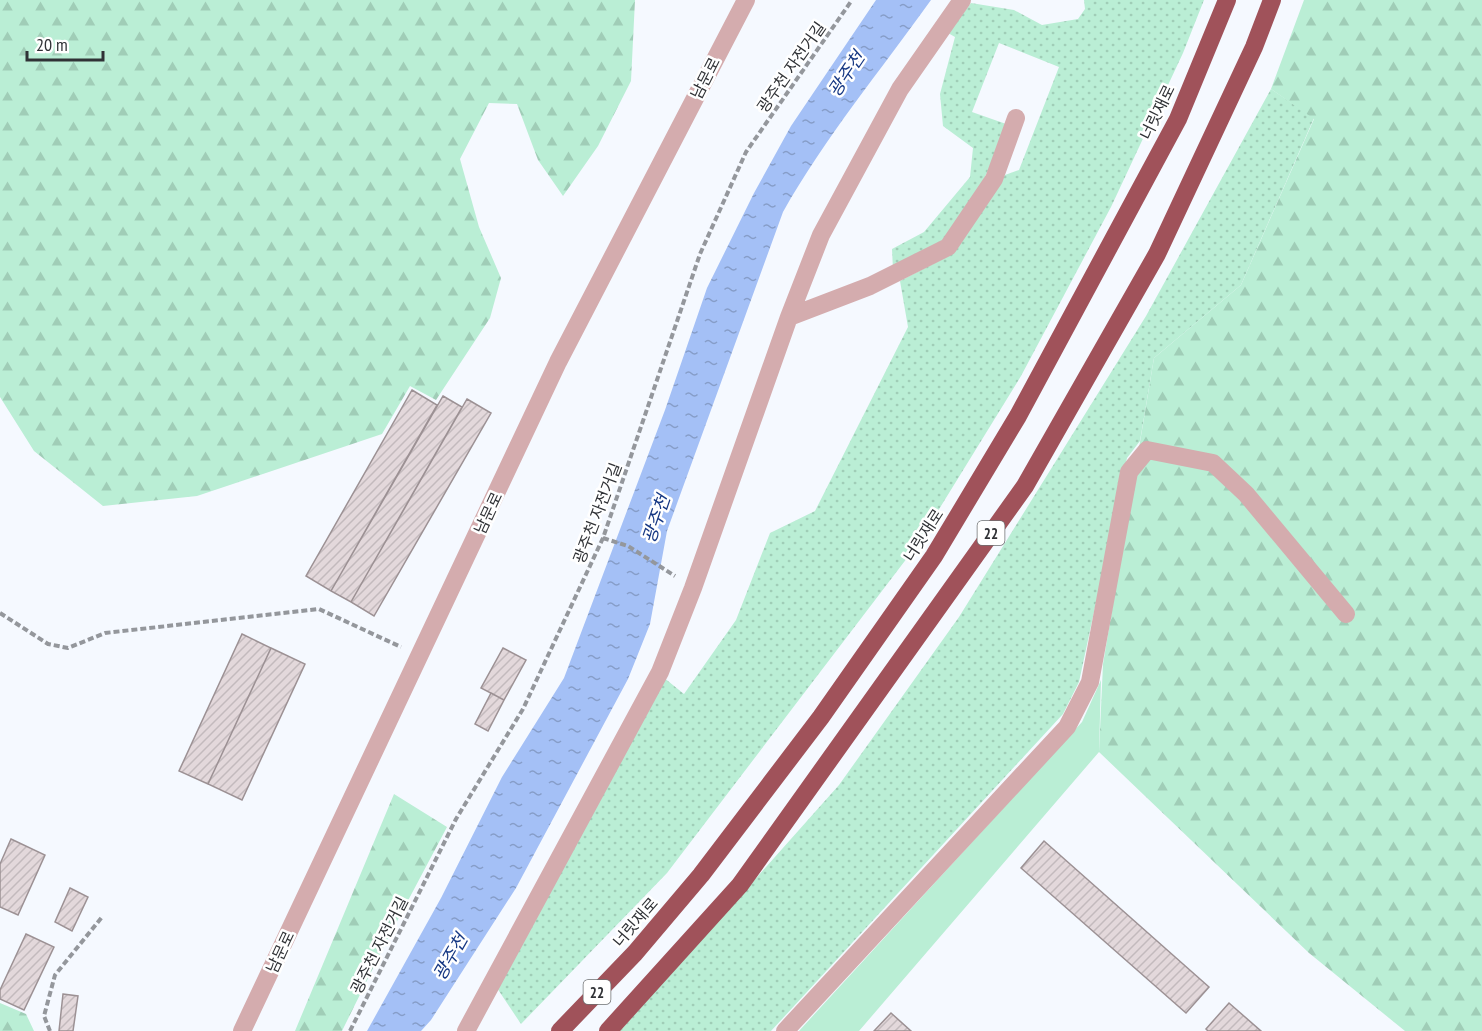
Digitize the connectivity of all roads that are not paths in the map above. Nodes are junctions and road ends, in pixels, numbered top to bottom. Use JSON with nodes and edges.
{"nodes":[{"id":1,"x":746,"y":0,"type":"edge"},
{"id":2,"x":962,"y":0,"type":"edge"},
{"id":3,"x":1227,"y":0,"type":"edge"},
{"id":4,"x":1272,"y":0,"type":"edge"},
{"id":5,"x":1016,"y":118,"type":"dead end"},
{"id":6,"x":789,"y":317,"type":"junction"},
{"id":7,"x":1346,"y":614,"type":"dead end"},
{"id":8,"x":242,"y":1031,"type":"edge"},
{"id":9,"x":466,"y":1031,"type":"edge"},
{"id":10,"x":560,"y":1031,"type":"edge"},
{"id":11,"x":608,"y":1031,"type":"edge"},
{"id":12,"x":785,"y":1031,"type":"edge"}],
"edges":[{"from":1,"to":8,"type":"street","name":"남문로"},
{"from":2,"to":6,"type":"street"},
{"from":3,"to":10,"type":"highway","name":"너릿재로","number":"22"},
{"from":4,"to":11,"type":"highway","number":"22"},
{"from":5,"to":6,"type":"street"},
{"from":6,"to":9,"type":"street"},
{"from":7,"to":12,"type":"street"}]}
